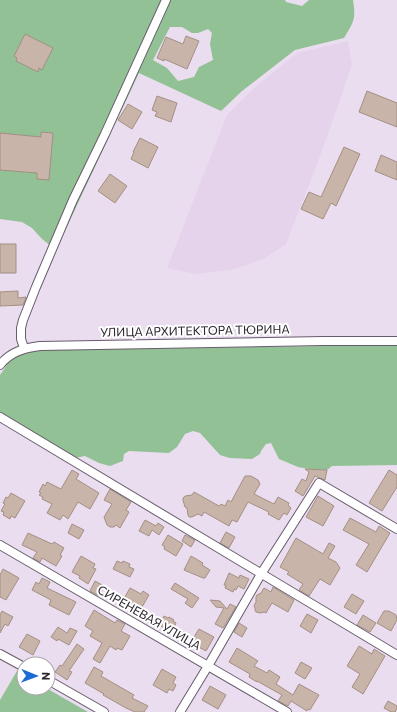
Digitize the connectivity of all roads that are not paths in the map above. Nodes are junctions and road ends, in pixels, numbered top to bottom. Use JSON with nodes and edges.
{"nodes":[{"id":1,"x":166,"y":0,"type":"edge"},
{"id":2,"x":397,"y":341,"type":"edge"},
{"id":3,"x":24,"y":348,"type":"junction"},
{"id":4,"x":0,"y":366,"type":"edge"},
{"id":5,"x":0,"y":417,"type":"edge"},
{"id":6,"x":397,"y":529,"type":"edge"},
{"id":7,"x":0,"y":545,"type":"edge"},
{"id":8,"x":261,"y":574,"type":"junction"},
{"id":9,"x":0,"y":654,"type":"edge"},
{"id":10,"x":397,"y":655,"type":"edge"},
{"id":11,"x":16,"y":663,"type":"edge"},
{"id":12,"x":208,"y":666,"type":"junction"},
{"id":13,"x":56,"y":685,"type":"edge"},
{"id":14,"x":104,"y":712,"type":"edge"},
{"id":15,"x":180,"y":712,"type":"edge"},
{"id":16,"x":286,"y":712,"type":"edge"}],
"edges":[{"from":1,"to":3,"type":"street"},
{"from":2,"to":3,"type":"street","name":"УЛИЦА АРХИТЕКТОРА ТЮРИНА"},
{"from":3,"to":4,"type":"street","name":"УЛИЦА АРХИТЕКТОРА ТЮРИНА"},
{"from":5,"to":8,"type":"street"},
{"from":6,"to":8,"type":"street"},
{"from":7,"to":12,"type":"street","name":"СИРЕНЕВАЯ УЛИЦА"},
{"from":8,"to":10,"type":"street"},
{"from":8,"to":12,"type":"street"},
{"from":9,"to":11,"type":"street"},
{"from":12,"to":15,"type":"street"},
{"from":12,"to":16,"type":"street","name":"СИРЕНЕВАЯ УЛИЦА"},
{"from":13,"to":14,"type":"street"}]}
